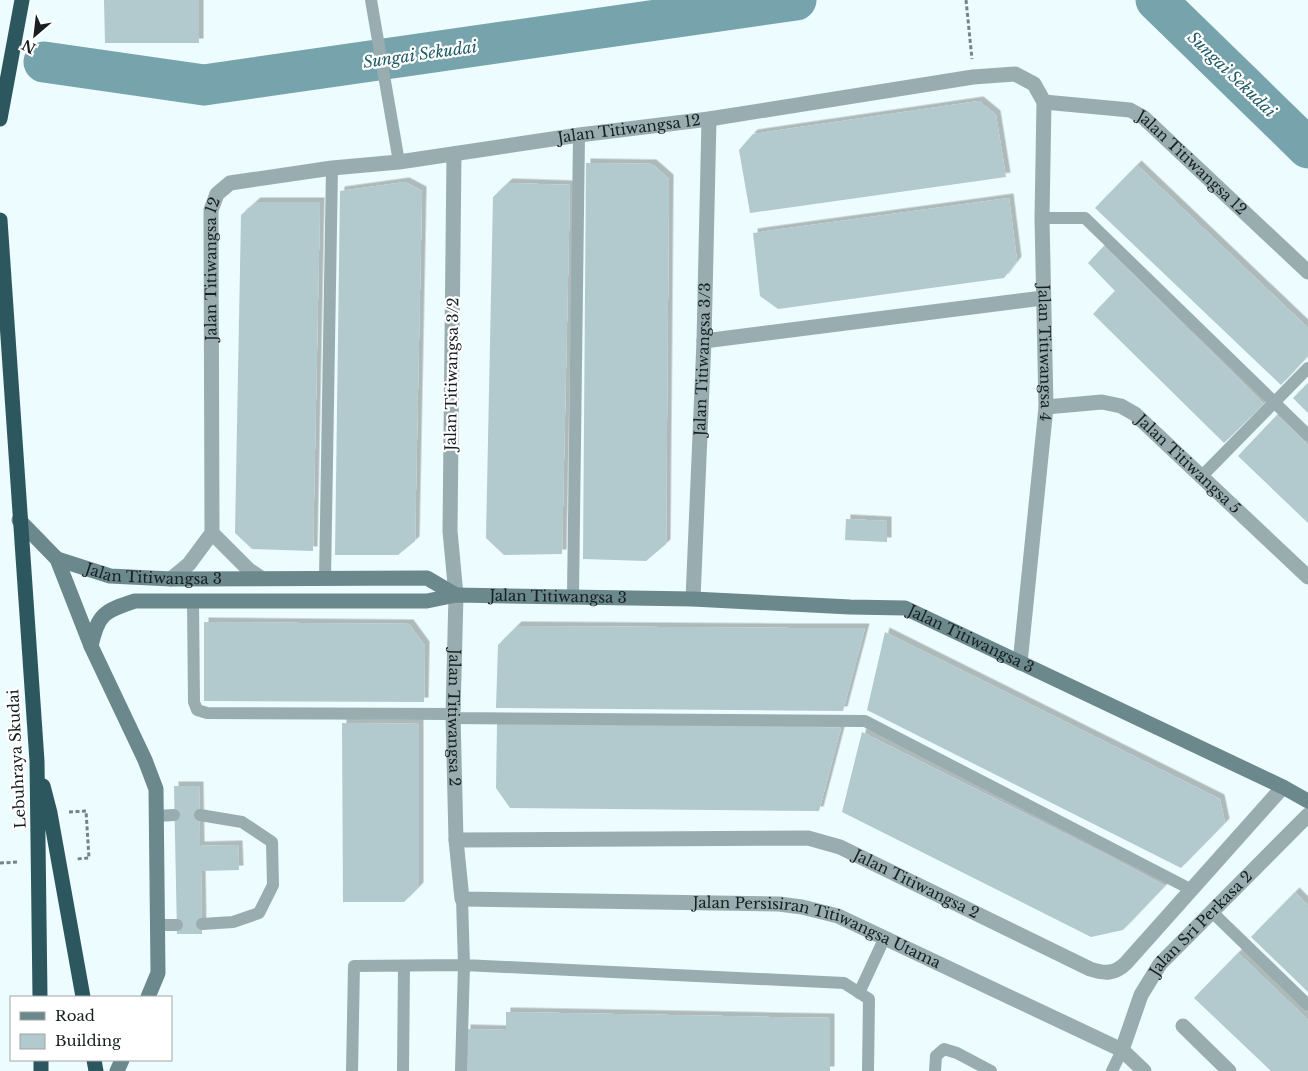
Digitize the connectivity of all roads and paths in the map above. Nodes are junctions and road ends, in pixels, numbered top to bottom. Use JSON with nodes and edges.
{"nodes":[{"id":1,"x":22,"y":0,"type":"edge"},
{"id":2,"x":371,"y":0,"type":"edge"},
{"id":3,"x":966,"y":1,"type":"edge"},
{"id":4,"x":974,"y":77,"type":"junction"},
{"id":5,"x":1044,"y":102,"type":"junction"},
{"id":6,"x":709,"y":118,"type":"junction"},
{"id":7,"x":0,"y":119,"type":"edge"},
{"id":8,"x":579,"y":135,"type":"junction"},
{"id":9,"x":454,"y":154,"type":"junction"},
{"id":10,"x":399,"y":162,"type":"junction"},
{"id":11,"x":332,"y":168,"type":"junction"},
{"id":12,"x":1042,"y":218,"type":"junction"},
{"id":13,"x":0,"y":220,"type":"edge"},
{"id":14,"x":1308,"y":272,"type":"edge"},
{"id":15,"x":1043,"y":298,"type":"junction"},
{"id":16,"x":704,"y":341,"type":"junction"},
{"id":17,"x":1308,"y":368,"type":"edge"},
{"id":18,"x":1274,"y":404,"type":"junction"},
{"id":19,"x":1046,"y":407,"type":"junction"},
{"id":20,"x":1308,"y":435,"type":"edge"},
{"id":21,"x":1202,"y":476,"type":"junction"},
{"id":22,"x":20,"y":520,"type":"junction"},
{"id":23,"x":212,"y":533,"type":"junction"},
{"id":24,"x":58,"y":559,"type":"junction"},
{"id":25,"x":1308,"y":577,"type":"edge"},
{"id":26,"x":261,"y":578,"type":"junction"},
{"id":27,"x":171,"y":579,"type":"junction"},
{"id":28,"x":325,"y":579,"type":"junction"},
{"id":29,"x":456,"y":595,"type":"junction"},
{"id":30,"x":573,"y":596,"type":"junction"},
{"id":31,"x":693,"y":599,"type":"junction"},
{"id":32,"x":193,"y":601,"type":"junction"},
{"id":33,"x":91,"y":646,"type":"junction"},
{"id":34,"x":1020,"y":662,"type":"junction"},
{"id":35,"x":453,"y":716,"type":"junction"},
{"id":36,"x":37,"y":760,"type":"junction"},
{"id":37,"x":1283,"y":787,"type":"junction"},
{"id":38,"x":1308,"y":801,"type":"edge"},
{"id":39,"x":86,"y":811,"type":"dead end"},
{"id":40,"x":200,"y":815,"type":"dead end"},
{"id":41,"x":1308,"y":815,"type":"edge"},
{"id":42,"x":157,"y":816,"type":"junction"},
{"id":43,"x":174,"y":816,"type":"dead end"},
{"id":44,"x":456,"y":840,"type":"junction"},
{"id":45,"x":89,"y":858,"type":"dead end"},
{"id":46,"x":1192,"y":890,"type":"junction"},
{"id":47,"x":462,"y":899,"type":"junction"},
{"id":48,"x":1212,"y":912,"type":"junction"},
{"id":49,"x":202,"y":924,"type":"dead end"},
{"id":50,"x":159,"y":925,"type":"junction"},
{"id":51,"x":176,"y":925,"type":"dead end"},
{"id":52,"x":884,"y":938,"type":"junction"},
{"id":53,"x":464,"y":965,"type":"junction"},
{"id":54,"x":404,"y":966,"type":"junction"},
{"id":55,"x":859,"y":993,"type":"junction"},
{"id":56,"x":40,"y":996,"type":"edge"},
{"id":57,"x":83,"y":996,"type":"edge"},
{"id":58,"x":148,"y":996,"type":"edge"},
{"id":59,"x":1308,"y":1005,"type":"edge"},
{"id":60,"x":1183,"y":1026,"type":"dead end"},
{"id":61,"x":1122,"y":1050,"type":"junction"},
{"id":62,"x":352,"y":1071,"type":"edge"},
{"id":63,"x":403,"y":1071,"type":"edge"},
{"id":64,"x":461,"y":1071,"type":"edge"},
{"id":65,"x":868,"y":1071,"type":"edge"},
{"id":66,"x":935,"y":1071,"type":"edge"},
{"id":67,"x":991,"y":1071,"type":"edge"},
{"id":68,"x":1112,"y":1071,"type":"edge"},
{"id":69,"x":1144,"y":1071,"type":"edge"},
{"id":70,"x":1229,"y":1071,"type":"edge"}],
"edges":[{"from":1,"to":7,"type":"highway"},
{"from":2,"to":10,"type":"lane"},
{"from":3,"to":4,"type":"path"},
{"from":4,"to":5,"type":"street","name":"Jalan Titiwangsa 12"},
{"from":4,"to":6,"type":"street","name":"Jalan Titiwangsa 12"},
{"from":5,"to":12,"type":"street","name":"Jalan Titiwangsa 4"},
{"from":5,"to":14,"type":"street","name":"Jalan Titiwangsa 12"},
{"from":6,"to":8,"type":"street","name":"Jalan Titiwangsa 12"},
{"from":6,"to":16,"type":"street","name":"Jalan Titiwangsa 3/3"},
{"from":8,"to":9,"type":"street","name":"Jalan Titiwangsa 12"},
{"from":8,"to":30,"type":"lane"},
{"from":9,"to":10,"type":"street","name":"Jalan Titiwangsa 12"},
{"from":9,"to":29,"type":"street","name":"Jalan Titiwangsa 3/2"},
{"from":10,"to":11,"type":"street","name":"Jalan Titiwangsa 12"},
{"from":11,"to":23,"type":"street","name":"Jalan Titiwangsa 12"},
{"from":11,"to":28,"type":"lane"},
{"from":12,"to":15,"type":"street","name":"Jalan Titiwangsa 4"},
{"from":12,"to":18,"type":"lane"},
{"from":13,"to":22,"type":"highway","name":"Lebuhraya Skudai"},
{"from":15,"to":16,"type":"street"},
{"from":15,"to":19,"type":"street","name":"Jalan Titiwangsa 4"},
{"from":16,"to":31,"type":"street","name":"Jalan Titiwangsa 3/3"},
{"from":17,"to":18,"type":"lane"},
{"from":18,"to":20,"type":"lane"},
{"from":18,"to":21,"type":"lane"},
{"from":19,"to":21,"type":"street","name":"Jalan Titiwangsa 5"},
{"from":19,"to":34,"type":"street","name":"Jalan Titiwangsa 4"},
{"from":21,"to":25,"type":"street","name":"Jalan Titiwangsa 5"},
{"from":22,"to":24,"type":"street"},
{"from":22,"to":36,"type":"highway","name":"Lebuhraya Skudai"},
{"from":23,"to":26,"type":"street"},
{"from":23,"to":27,"type":"street"},
{"from":24,"to":27,"type":"street","name":"Jalan Titiwangsa 3"},
{"from":24,"to":33,"type":"street"},
{"from":26,"to":27,"type":"street","name":"Jalan Titiwangsa 3"},
{"from":26,"to":28,"type":"street","name":"Jalan Titiwangsa 3"},
{"from":28,"to":29,"type":"street","name":"Jalan Titiwangsa 3"},
{"from":29,"to":30,"type":"street","name":"Jalan Titiwangsa 3"},
{"from":29,"to":32,"type":"street","name":"Jalan Titiwangsa 3"},
{"from":29,"to":35,"type":"street","name":"Jalan Titiwangsa 2"},
{"from":30,"to":31,"type":"street","name":"Jalan Titiwangsa 3"},
{"from":31,"to":34,"type":"street","name":"Jalan Titiwangsa 3"},
{"from":32,"to":33,"type":"street","name":"Jalan Titiwangsa 3"},
{"from":32,"to":35,"type":"lane"},
{"from":33,"to":42,"type":"street"},
{"from":34,"to":37,"type":"street","name":"Jalan Titiwangsa 3"},
{"from":35,"to":44,"type":"street","name":"Jalan Titiwangsa 2"},
{"from":35,"to":46,"type":"lane"},
{"from":36,"to":56,"type":"highway","name":"Lebuhraya Skudai"},
{"from":36,"to":57,"type":"highway"},
{"from":37,"to":38,"type":"street","name":"Jalan Titiwangsa 3"},
{"from":37,"to":46,"type":"street","name":"Jalan Titiwangsa 2"},
{"from":39,"to":45,"type":"path"},
{"from":40,"to":49,"type":"lane"},
{"from":41,"to":48,"type":"street","name":"Jalan Sri Perkasa 2"},
{"from":42,"to":43,"type":"lane"},
{"from":42,"to":50,"type":"street"},
{"from":44,"to":46,"type":"street","name":"Jalan Titiwangsa 2"},
{"from":44,"to":47,"type":"street","name":"Jalan Titiwangsa 2"},
{"from":47,"to":52,"type":"street","name":"Jalan Persisiran Titiwangsa Utama"},
{"from":47,"to":53,"type":"lane"},
{"from":48,"to":59,"type":"lane"},
{"from":48,"to":61,"type":"street","name":"Jalan Sri Perkasa 2"},
{"from":50,"to":51,"type":"lane"},
{"from":50,"to":58,"type":"street"},
{"from":52,"to":55,"type":"lane"},
{"from":52,"to":61,"type":"street","name":"Jalan Persisiran Titiwangsa Utama"},
{"from":53,"to":54,"type":"lane"},
{"from":53,"to":55,"type":"lane"},
{"from":53,"to":64,"type":"lane"},
{"from":54,"to":62,"type":"lane"},
{"from":54,"to":63,"type":"lane"},
{"from":55,"to":65,"type":"lane"},
{"from":60,"to":70,"type":"street"},
{"from":61,"to":68,"type":"lane"},
{"from":61,"to":69,"type":"street","name":"Jalan Persisiran Titiwangsa Utama"},
{"from":66,"to":67,"type":"lane"}]}
